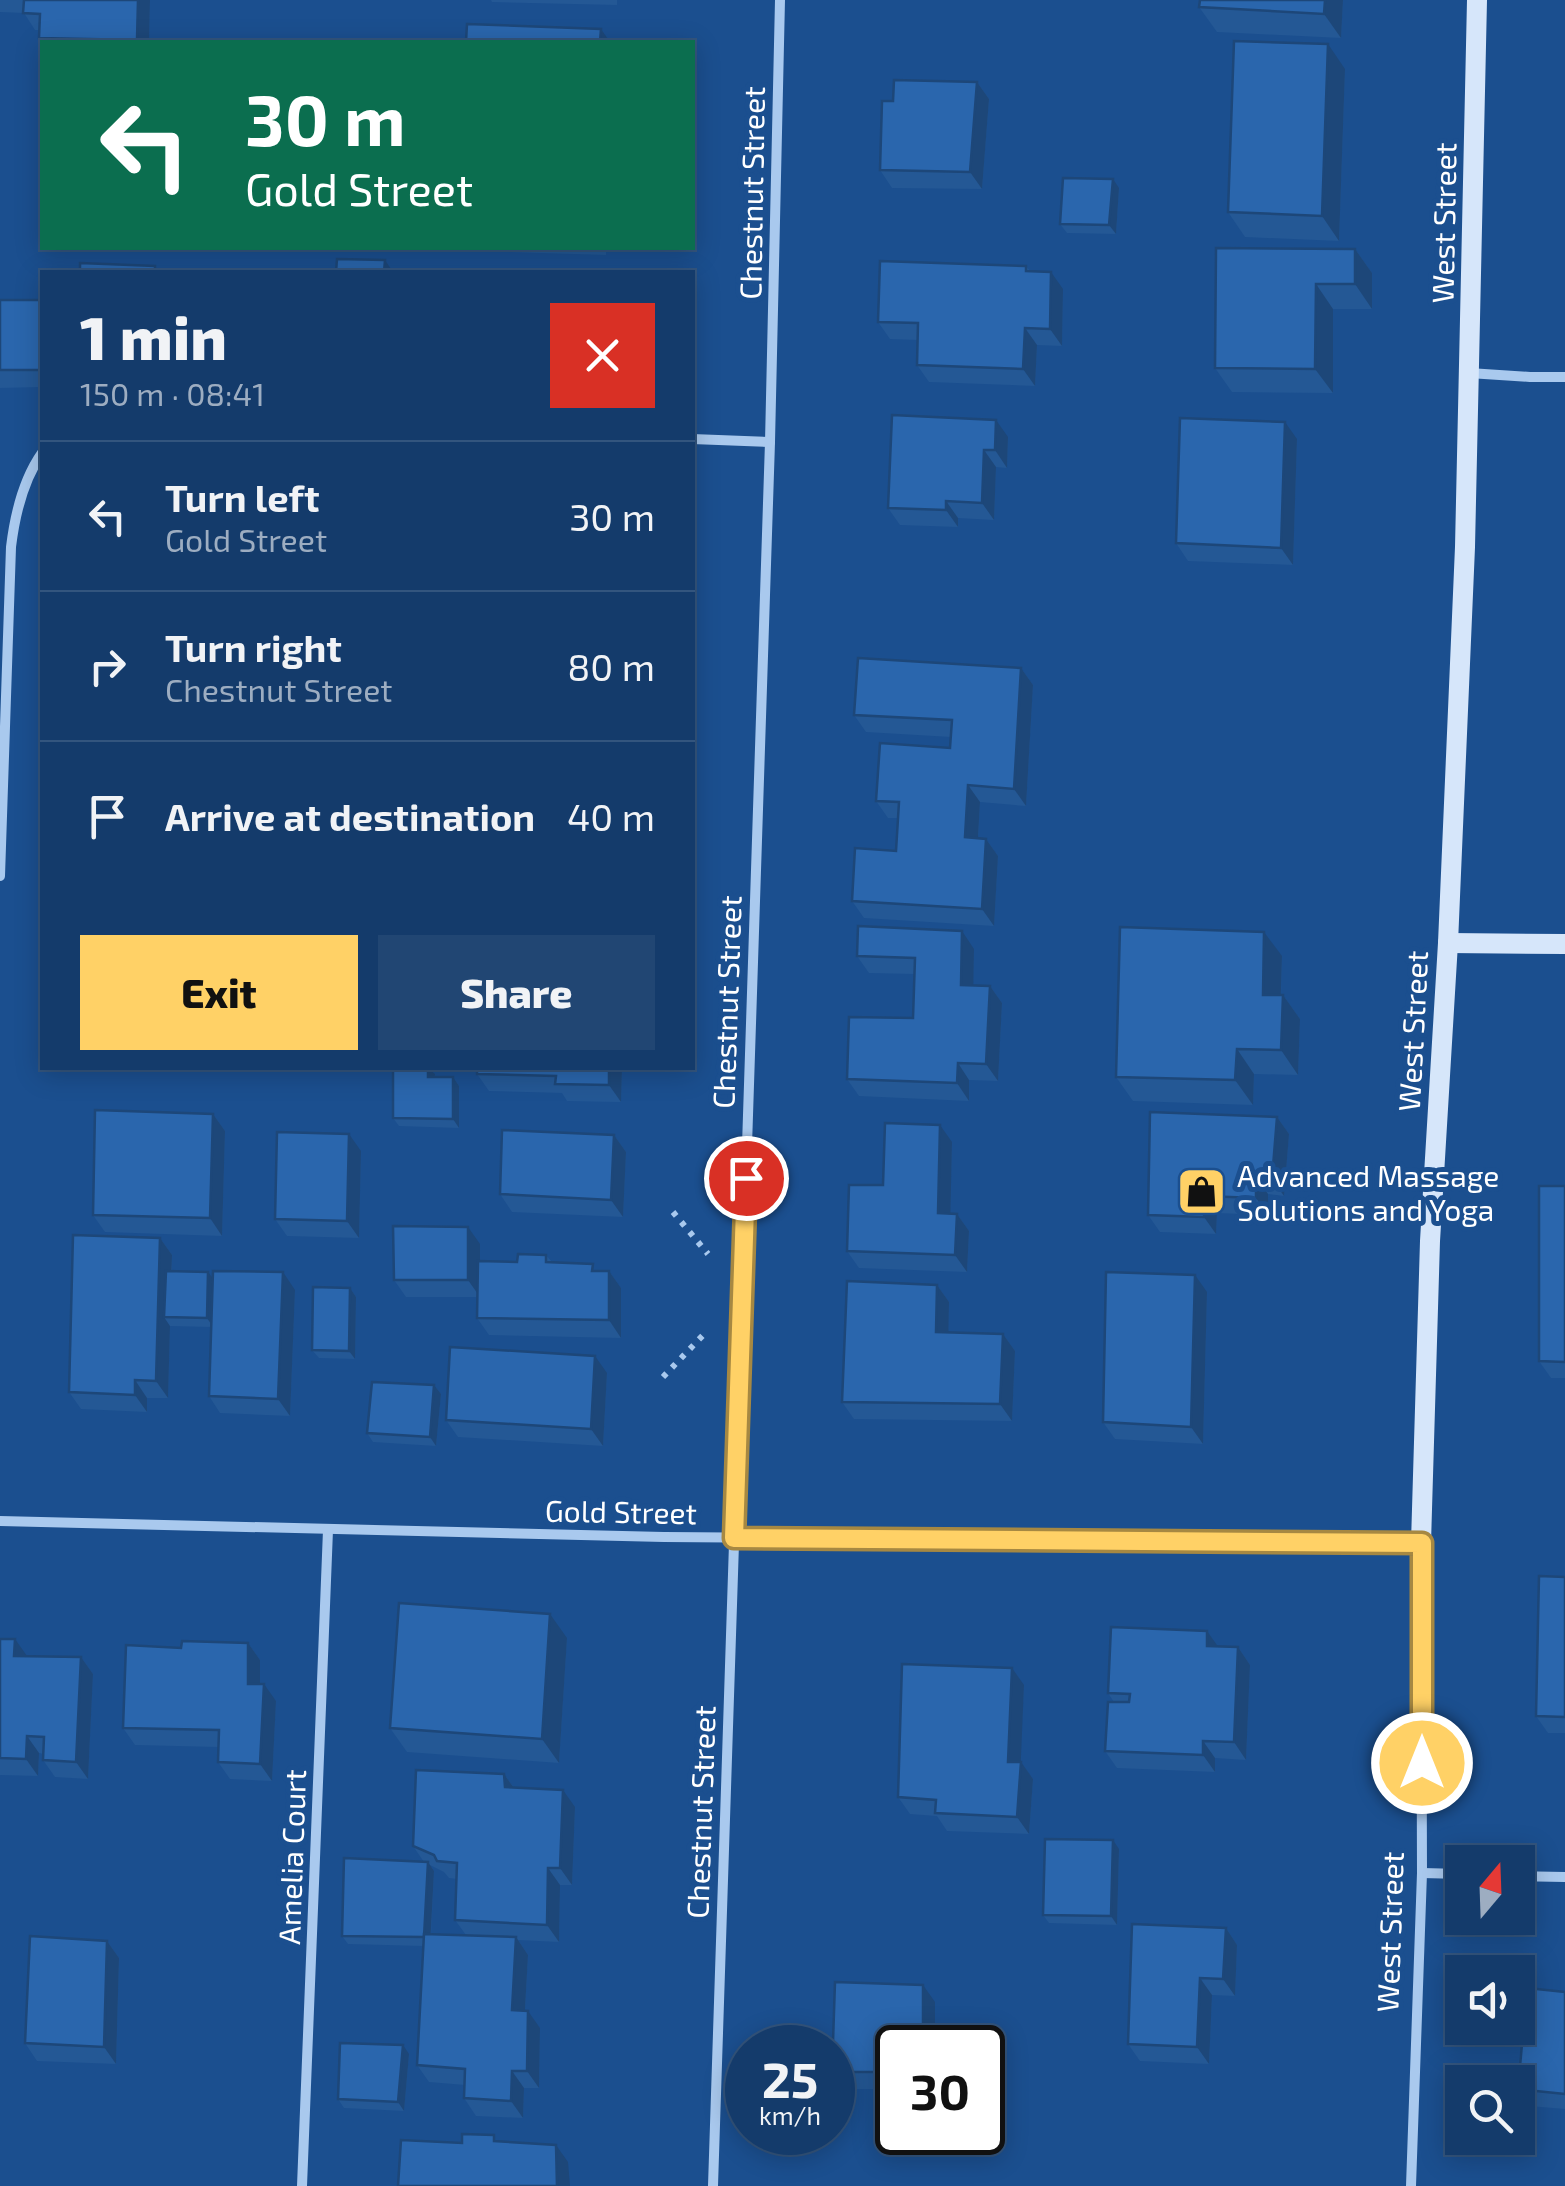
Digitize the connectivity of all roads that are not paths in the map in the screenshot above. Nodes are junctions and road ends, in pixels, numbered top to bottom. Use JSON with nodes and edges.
{"nodes":[{"id":1,"x":780,"y":0,"type":"edge"},
{"id":2,"x":1477,"y":0,"type":"edge"},
{"id":3,"x":1470,"y":373,"type":"junction"},
{"id":4,"x":1565,"y":377,"type":"edge"},
{"id":5,"x":695,"y":439,"type":"edge"},
{"id":6,"x":770,"y":442,"type":"junction"},
{"id":7,"x":40,"y":457,"type":"edge"},
{"id":8,"x":0,"y":876,"type":"edge"},
{"id":9,"x":1448,"y":943,"type":"junction"},
{"id":10,"x":1565,"y":944,"type":"edge"},
{"id":11,"x":0,"y":1521,"type":"edge"},
{"id":12,"x":328,"y":1530,"type":"junction"},
{"id":13,"x":734,"y":1538,"type":"junction"},
{"id":14,"x":1422,"y":1543,"type":"junction"},
{"id":15,"x":1422,"y":1873,"type":"junction"},
{"id":16,"x":1445,"y":1874,"type":"edge"},
{"id":17,"x":1535,"y":1876,"type":"edge"},
{"id":18,"x":1565,"y":1876,"type":"edge"},
{"id":19,"x":302,"y":2186,"type":"edge"},
{"id":20,"x":713,"y":2186,"type":"edge"},
{"id":21,"x":1411,"y":2186,"type":"edge"}],
"edges":[{"from":1,"to":6,"type":"street","name":"Chestnut Street"},
{"from":2,"to":3,"type":"street","name":"West Street"},
{"from":3,"to":4,"type":"street"},
{"from":3,"to":9,"type":"street","name":"West Street"},
{"from":5,"to":6,"type":"street"},
{"from":6,"to":13,"type":"street","name":"Chestnut Street"},
{"from":7,"to":8,"type":"street"},
{"from":9,"to":10,"type":"street"},
{"from":9,"to":14,"type":"street","name":"West Street"},
{"from":11,"to":12,"type":"street","name":"Gold Street"},
{"from":12,"to":13,"type":"street","name":"Gold Street"},
{"from":12,"to":19,"type":"street","name":"Amelia Court"},
{"from":13,"to":14,"type":"street","name":"Gold Street"},
{"from":13,"to":20,"type":"street","name":"Chestnut Street"},
{"from":14,"to":15,"type":"street","name":"West Street"},
{"from":15,"to":16,"type":"street"},
{"from":15,"to":21,"type":"street","name":"West Street"},
{"from":17,"to":18,"type":"street"}]}
